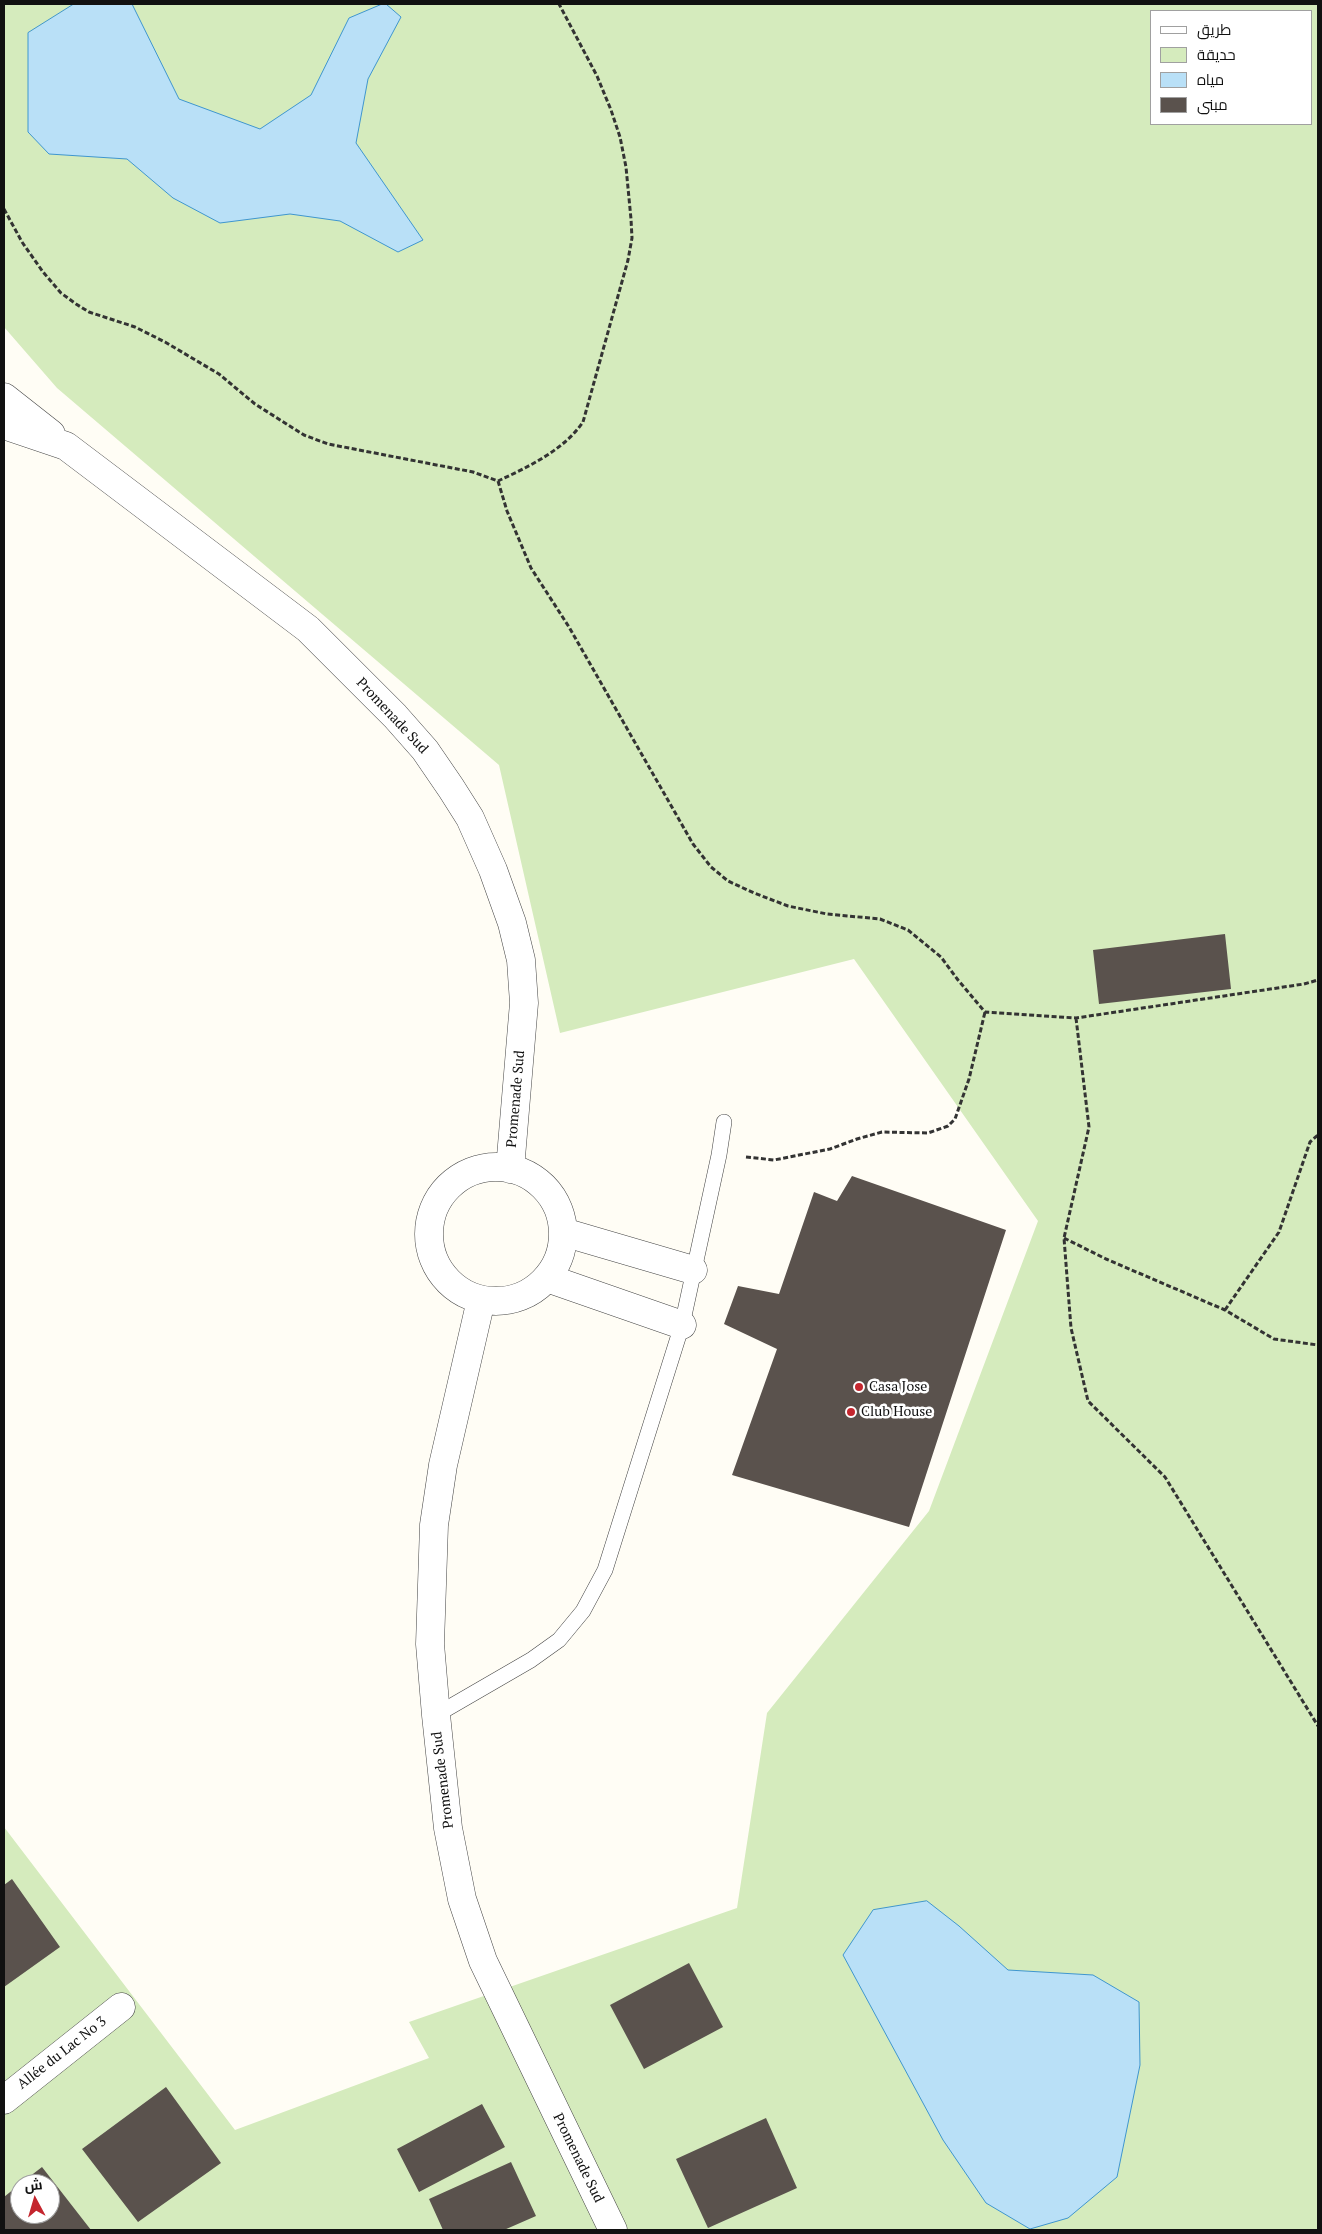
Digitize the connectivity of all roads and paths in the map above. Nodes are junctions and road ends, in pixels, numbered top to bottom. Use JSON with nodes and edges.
{"nodes":[{"id":1,"x":559,"y":4,"type":"edge"},
{"id":2,"x":4,"y":210,"type":"edge"},
{"id":3,"x":4,"y":396,"type":"edge"},
{"id":4,"x":4,"y":425,"type":"edge"},
{"id":5,"x":66,"y":446,"type":"junction"},
{"id":6,"x":498,"y":482,"type":"junction"},
{"id":7,"x":1318,"y":980,"type":"edge"},
{"id":8,"x":985,"y":1012,"type":"junction"},
{"id":9,"x":1076,"y":1018,"type":"junction"},
{"id":10,"x":724,"y":1122,"type":"dead end"},
{"id":11,"x":1318,"y":1135,"type":"edge"},
{"id":12,"x":719,"y":1155,"type":"junction"},
{"id":13,"x":510,"y":1168,"type":"junction"},
{"id":14,"x":563,"y":1232,"type":"junction"},
{"id":15,"x":1064,"y":1238,"type":"junction"},
{"id":16,"x":693,"y":1270,"type":"junction"},
{"id":17,"x":547,"y":1278,"type":"junction"},
{"id":18,"x":481,"y":1300,"type":"junction"},
{"id":19,"x":1225,"y":1310,"type":"junction"},
{"id":20,"x":682,"y":1325,"type":"junction"},
{"id":21,"x":1318,"y":1345,"type":"edge"},
{"id":22,"x":436,"y":1715,"type":"junction"},
{"id":23,"x":1318,"y":1726,"type":"edge"},
{"id":24,"x":121,"y":2007,"type":"dead end"},
{"id":25,"x":4,"y":2100,"type":"edge"},
{"id":26,"x":613,"y":2230,"type":"edge"}],
"edges":[{"from":1,"to":6,"type":"path"},
{"from":2,"to":6,"type":"path"},
{"from":3,"to":5,"type":"street"},
{"from":4,"to":5,"type":"street","name":"Promenade Sud"},
{"from":5,"to":13,"type":"street","name":"Promenade Sud"},
{"from":6,"to":8,"type":"path"},
{"from":7,"to":9,"type":"path"},
{"from":8,"to":9,"type":"path"},
{"from":8,"to":12,"type":"path"},
{"from":9,"to":15,"type":"path"},
{"from":10,"to":12,"type":"lane"},
{"from":11,"to":19,"type":"path"},
{"from":12,"to":16,"type":"lane"},
{"from":13,"to":14,"type":"street"},
{"from":13,"to":18,"type":"street"},
{"from":14,"to":16,"type":"street"},
{"from":14,"to":17,"type":"street"},
{"from":15,"to":19,"type":"path"},
{"from":15,"to":23,"type":"path"},
{"from":16,"to":20,"type":"lane"},
{"from":17,"to":18,"type":"street"},
{"from":17,"to":20,"type":"street"},
{"from":18,"to":22,"type":"street","name":"Promenade Sud"},
{"from":19,"to":21,"type":"path"},
{"from":20,"to":22,"type":"lane"},
{"from":22,"to":26,"type":"street","name":"Promenade Sud"},
{"from":24,"to":25,"type":"street","name":"Allée du Lac No 3"}]}
